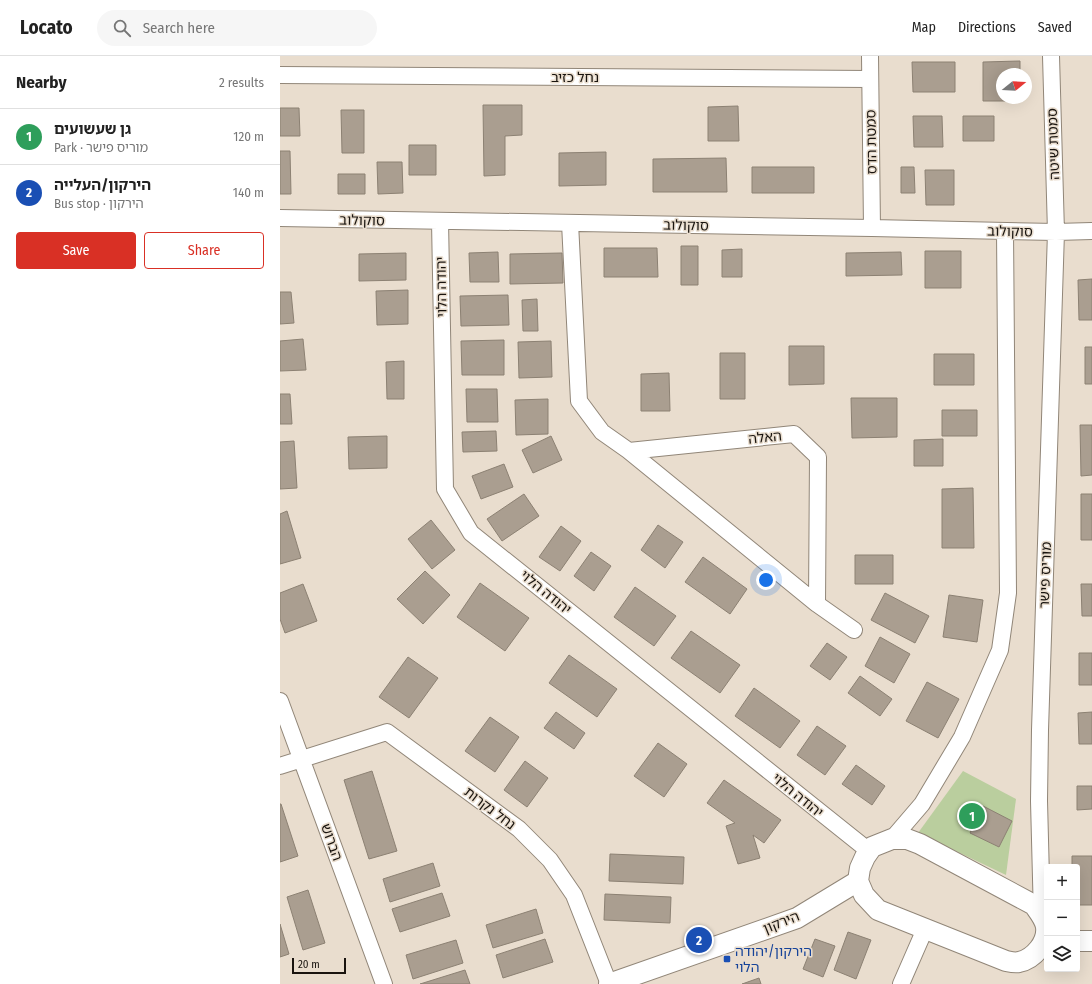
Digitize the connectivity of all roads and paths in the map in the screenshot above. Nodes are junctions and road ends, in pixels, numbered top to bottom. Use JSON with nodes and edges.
{"nodes":[{"id":1,"x":870,"y":56,"type":"edge"},
{"id":2,"x":1051,"y":56,"type":"edge"},
{"id":3,"x":280,"y":75,"type":"edge"},
{"id":4,"x":870,"y":79,"type":"junction"},
{"id":5,"x":280,"y":218,"type":"edge"},
{"id":6,"x":440,"y":221,"type":"junction"},
{"id":7,"x":570,"y":223,"type":"junction"},
{"id":8,"x":872,"y":228,"type":"junction"},
{"id":9,"x":1005,"y":231,"type":"junction"},
{"id":10,"x":1092,"y":231,"type":"edge"},
{"id":11,"x":1056,"y":232,"type":"junction"},
{"id":12,"x":629,"y":451,"type":"junction"},
{"id":13,"x":817,"y":604,"type":"junction"},
{"id":14,"x":854,"y":630,"type":"dead end"},
{"id":15,"x":280,"y":700,"type":"edge"},
{"id":16,"x":302,"y":758,"type":"junction"},
{"id":17,"x":280,"y":766,"type":"edge"},
{"id":18,"x":892,"y":839,"type":"junction"},
{"id":19,"x":869,"y":851,"type":"junction"},
{"id":20,"x":858,"y":881,"type":"junction"},
{"id":21,"x":1042,"y":917,"type":"junction"},
{"id":22,"x":925,"y":929,"type":"junction"},
{"id":23,"x":1046,"y":936,"type":"edge"},
{"id":24,"x":1044,"y":941,"type":"edge"},
{"id":25,"x":1080,"y":941,"type":"edge"},
{"id":26,"x":1092,"y":941,"type":"edge"},
{"id":27,"x":384,"y":984,"type":"edge"},
{"id":28,"x":609,"y":984,"type":"edge"},
{"id":29,"x":901,"y":984,"type":"edge"}],
"edges":[{"from":1,"to":4,"type":"street","name":"סמטת הדס"},
{"from":2,"to":11,"type":"street","name":"סמטת שיטה"},
{"from":3,"to":4,"type":"street","name":"נחל כזיב"},
{"from":4,"to":8,"type":"street","name":"סמטת הדס"},
{"from":5,"to":6,"type":"street","name":"סוקולוב"},
{"from":6,"to":7,"type":"street","name":"סוקולוב"},
{"from":6,"to":19,"type":"street","name":"יהודה הלוי"},
{"from":7,"to":8,"type":"street","name":"סוקולוב"},
{"from":7,"to":12,"type":"street"},
{"from":8,"to":9,"type":"street","name":"סוקולוב"},
{"from":9,"to":11,"type":"street","name":"סוקולוב"},
{"from":9,"to":18,"type":"street"},
{"from":10,"to":11,"type":"street","name":"סוקולוב"},
{"from":11,"to":21,"type":"street","name":"מוריס פישר"},
{"from":12,"to":13,"type":"street"},
{"from":12,"to":13,"type":"street","name":"האלה"},
{"from":13,"to":14,"type":"street"},
{"from":15,"to":16,"type":"street","name":"הברוש"},
{"from":16,"to":17,"type":"street"},
{"from":16,"to":27,"type":"street","name":"הברוש"},
{"from":16,"to":28,"type":"street","name":"נחל נקרות"},
{"from":18,"to":19,"type":"street"},
{"from":18,"to":21,"type":"street"},
{"from":19,"to":20,"type":"street"},
{"from":20,"to":22,"type":"street"},
{"from":20,"to":28,"type":"street","name":"הירקון"},
{"from":21,"to":23,"type":"street"},
{"from":22,"to":24,"type":"street"},
{"from":22,"to":29,"type":"street"},
{"from":25,"to":26,"type":"street"}]}
